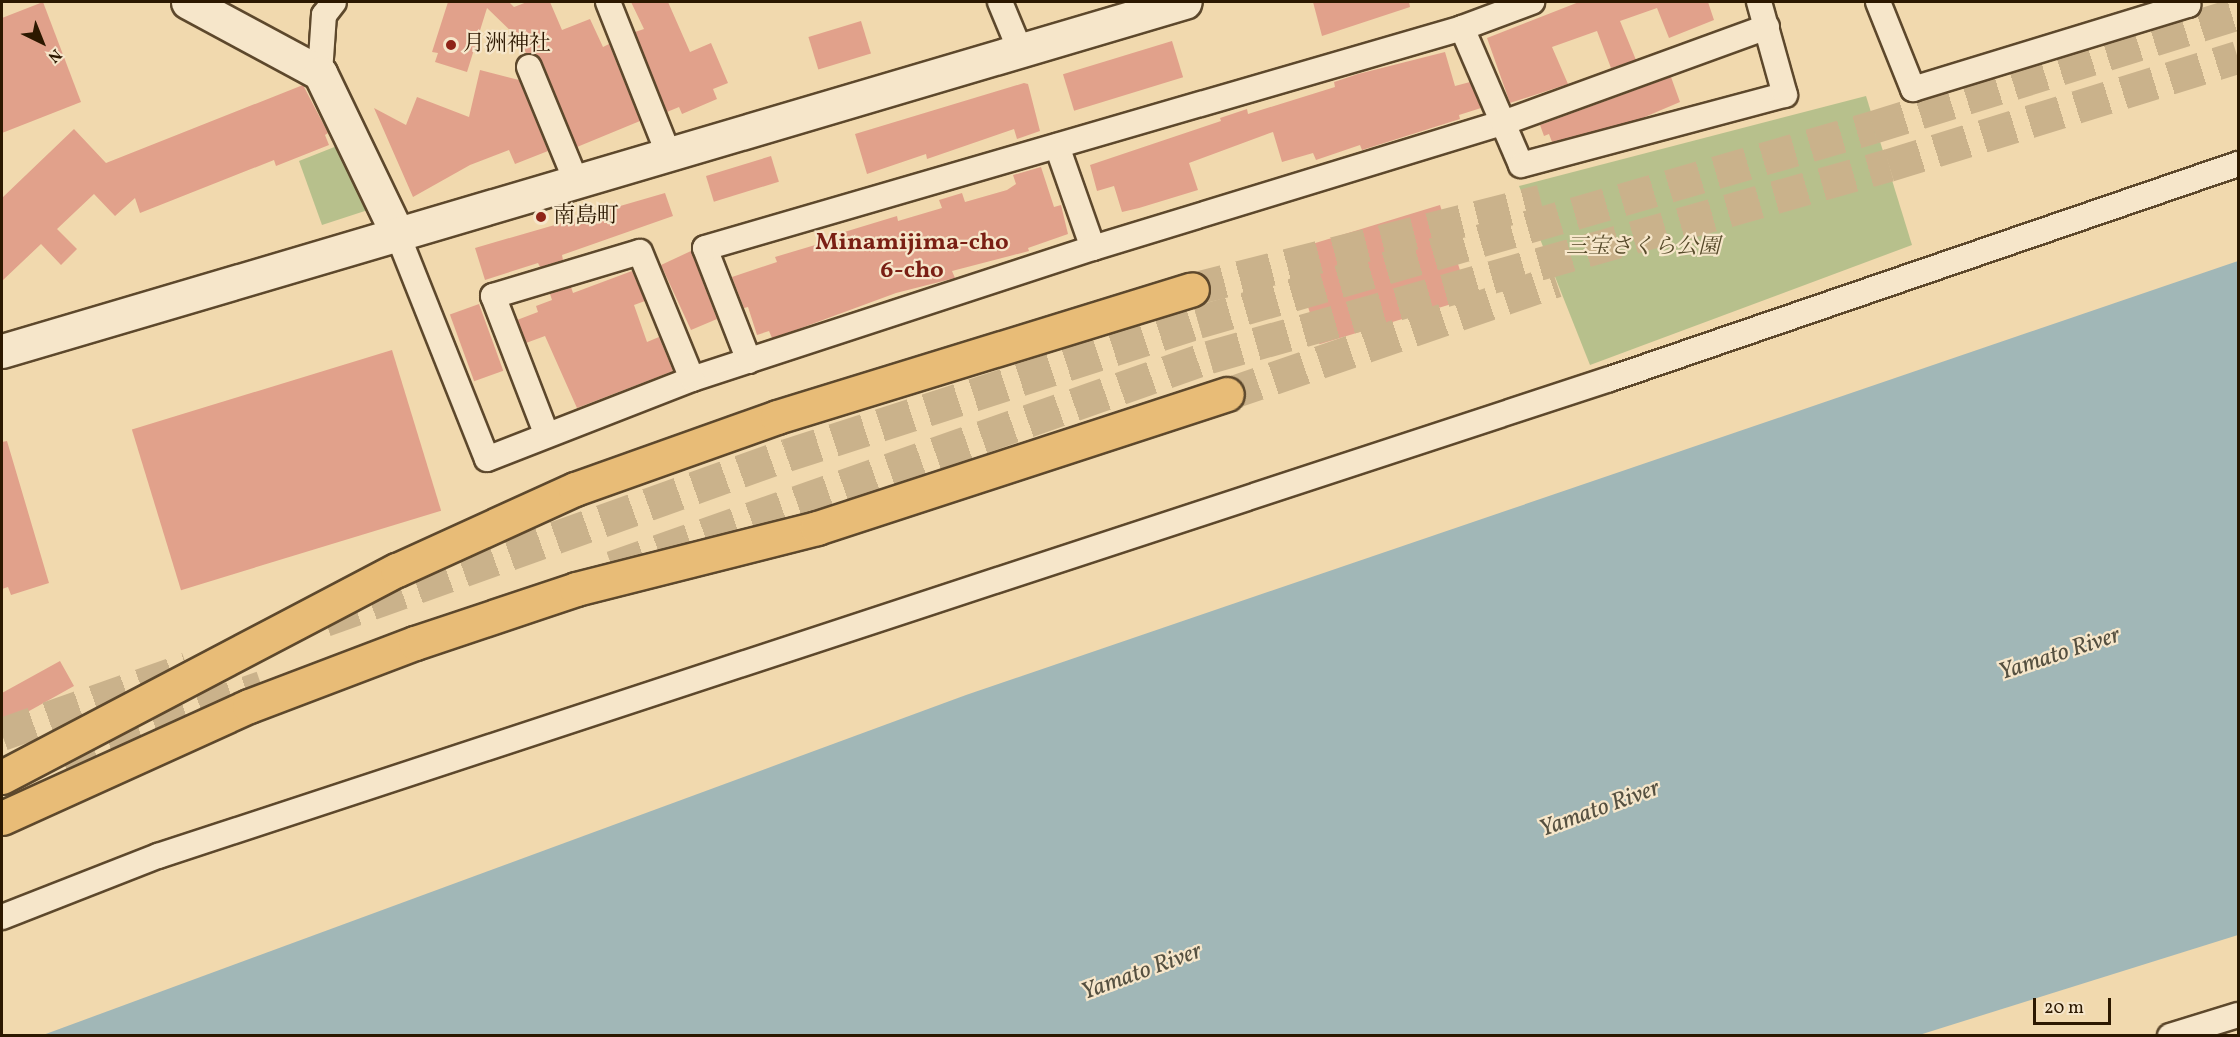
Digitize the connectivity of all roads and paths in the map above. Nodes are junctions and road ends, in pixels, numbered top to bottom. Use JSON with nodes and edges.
{"nodes":[{"id":1,"x":188,"y":2,"type":"edge"},
{"id":2,"x":334,"y":2,"type":"edge"},
{"id":3,"x":608,"y":2,"type":"edge"},
{"id":4,"x":1000,"y":2,"type":"edge"},
{"id":5,"x":1185,"y":2,"type":"edge"},
{"id":6,"x":1532,"y":2,"type":"edge"},
{"id":7,"x":1759,"y":2,"type":"edge"},
{"id":8,"x":1878,"y":2,"type":"edge"},
{"id":9,"x":2186,"y":2,"type":"edge"},
{"id":10,"x":1767,"y":27,"type":"junction"},
{"id":11,"x":1462,"y":28,"type":"junction"},
{"id":12,"x":1020,"y":50,"type":"junction"},
{"id":13,"x":529,"y":67,"type":"dead end"},
{"id":14,"x":320,"y":73,"type":"junction"},
{"id":15,"x":1503,"y":123,"type":"junction"},
{"id":16,"x":1057,"y":146,"type":"junction"},
{"id":17,"x":669,"y":155,"type":"junction"},
{"id":18,"x":2238,"y":164,"type":"edge"},
{"id":19,"x":576,"y":181,"type":"junction"},
{"id":20,"x":397,"y":233,"type":"junction"},
{"id":21,"x":1093,"y":248,"type":"junction"},
{"id":22,"x":1192,"y":289,"type":"tunnel mouth"},
{"id":23,"x":2,"y":351,"type":"edge"},
{"id":24,"x":749,"y":361,"type":"junction"},
{"id":25,"x":692,"y":379,"type":"junction"},
{"id":26,"x":1227,"y":394,"type":"tunnel mouth"},
{"id":27,"x":546,"y":433,"type":"junction"},
{"id":28,"x":2,"y":777,"type":"edge"},
{"id":29,"x":2,"y":818,"type":"edge"},
{"id":30,"x":2,"y":917,"type":"edge"},
{"id":31,"x":2238,"y":1015,"type":"edge"},
{"id":32,"x":2170,"y":1035,"type":"edge"}],
"edges":[{"from":1,"to":14,"type":"street"},
{"from":2,"to":14,"type":"street"},
{"from":3,"to":17,"type":"street"},
{"from":4,"to":12,"type":"street"},
{"from":5,"to":12,"type":"street"},
{"from":6,"to":11,"type":"street"},
{"from":7,"to":10,"type":"street"},
{"from":8,"to":9,"type":"street"},
{"from":10,"to":15,"type":"street"},
{"from":10,"to":15,"type":"street"},
{"from":11,"to":15,"type":"street"},
{"from":11,"to":16,"type":"street"},
{"from":12,"to":17,"type":"street"},
{"from":13,"to":19,"type":"street"},
{"from":14,"to":20,"type":"street"},
{"from":15,"to":21,"type":"street"},
{"from":16,"to":21,"type":"street"},
{"from":16,"to":24,"type":"street"},
{"from":17,"to":19,"type":"street"},
{"from":18,"to":30,"type":"street"},
{"from":19,"to":20,"type":"street"},
{"from":20,"to":23,"type":"street"},
{"from":20,"to":27,"type":"street"},
{"from":21,"to":24,"type":"street"},
{"from":22,"to":28,"type":"highway"},
{"from":24,"to":25,"type":"street"},
{"from":25,"to":27,"type":"street"},
{"from":25,"to":27,"type":"street"},
{"from":26,"to":29,"type":"highway"},
{"from":31,"to":32,"type":"street"}]}
